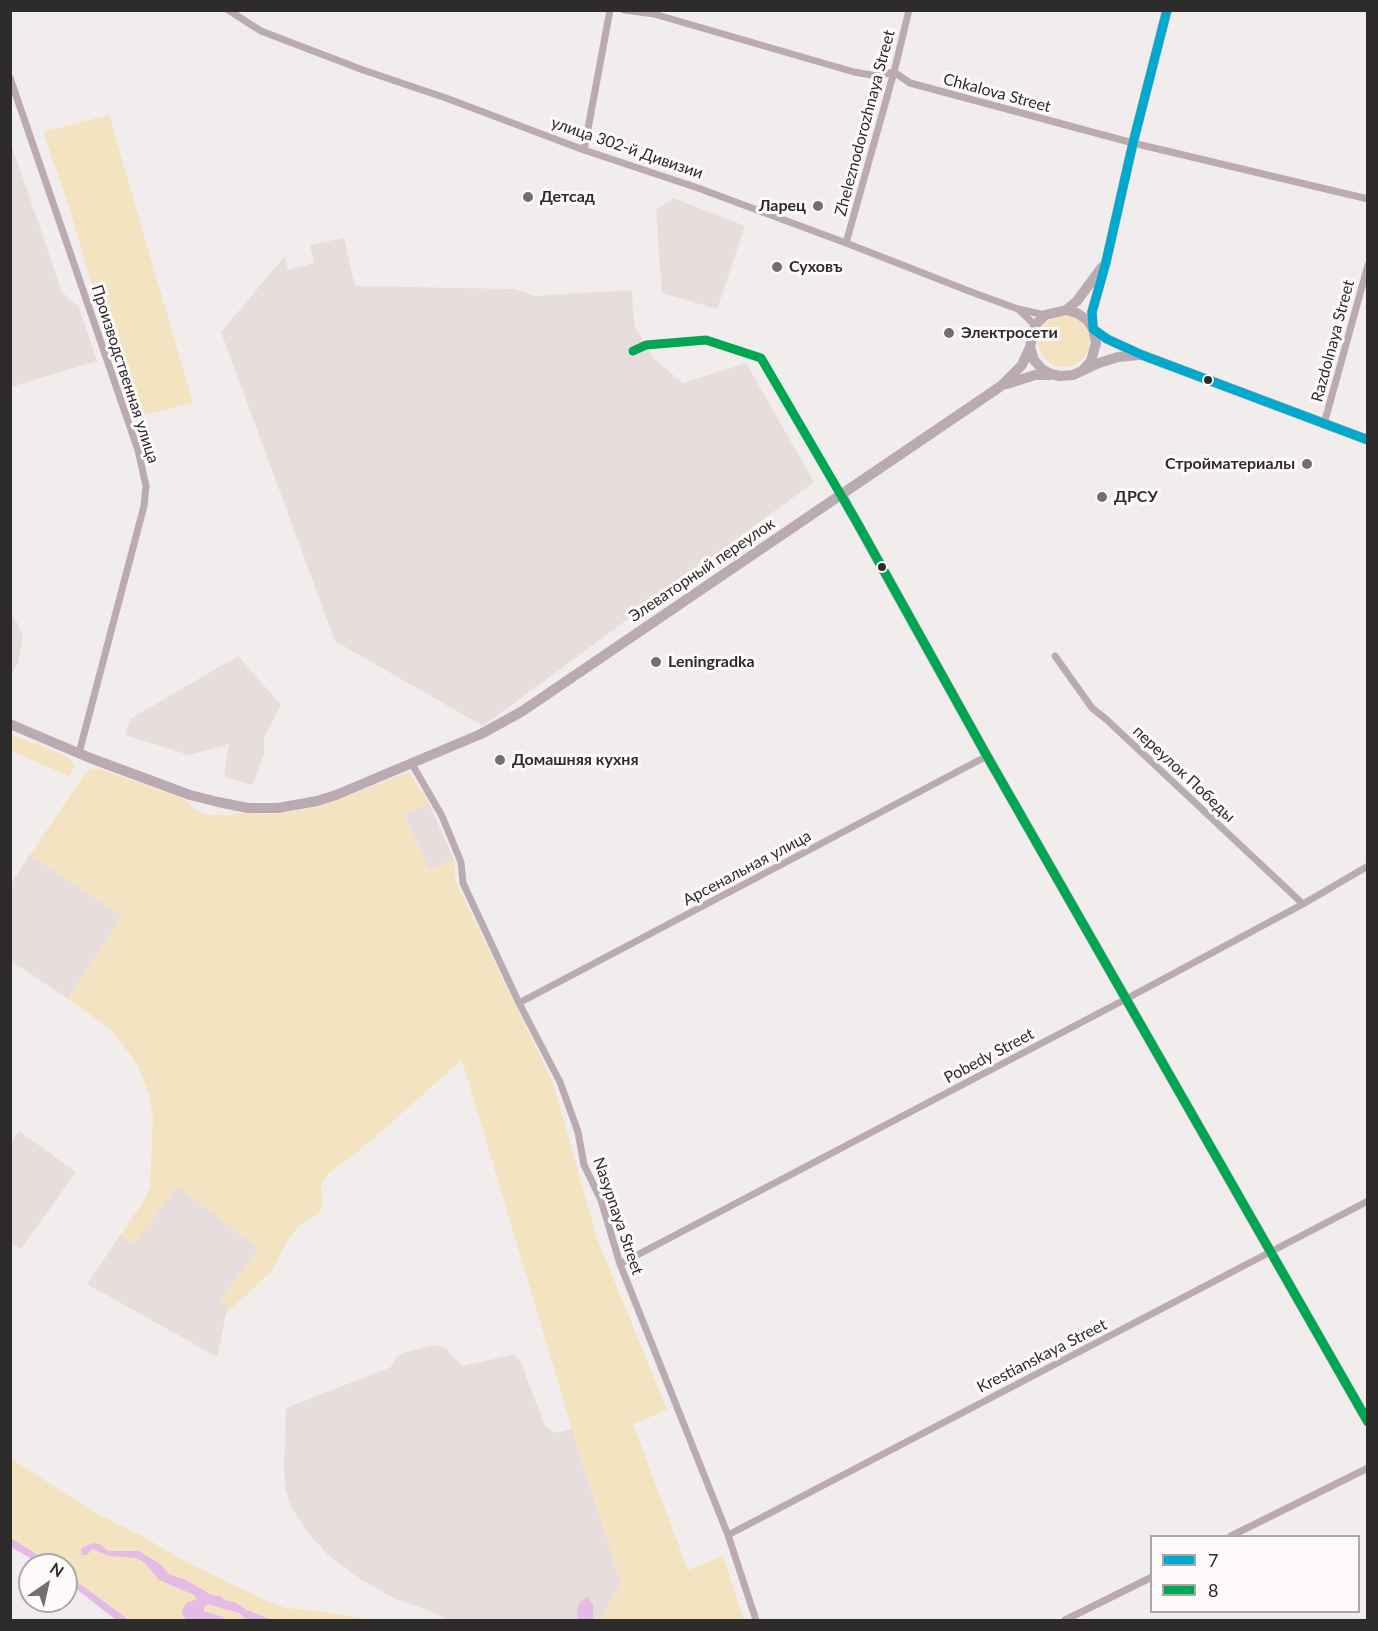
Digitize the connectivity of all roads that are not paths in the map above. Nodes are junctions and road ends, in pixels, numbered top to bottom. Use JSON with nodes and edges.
{"nodes":[{"id":1,"x":228,"y":10,"type":"edge"},
{"id":2,"x":610,"y":10,"type":"edge"},
{"id":3,"x":624,"y":10,"type":"edge"},
{"id":4,"x":909,"y":10,"type":"edge"},
{"id":5,"x":1167,"y":10,"type":"edge"},
{"id":6,"x":894,"y":72,"type":"junction"},
{"id":7,"x":10,"y":78,"type":"edge"},
{"id":8,"x":1132,"y":143,"type":"junction"},
{"id":9,"x":584,"y":150,"type":"junction"},
{"id":10,"x":1368,"y":199,"type":"edge"},
{"id":11,"x":846,"y":243,"type":"junction"},
{"id":12,"x":1106,"y":262,"type":"junction"},
{"id":13,"x":1368,"y":265,"type":"edge"},
{"id":14,"x":1018,"y":309,"type":"junction"},
{"id":15,"x":1065,"y":310,"type":"junction"},
{"id":16,"x":1045,"y":315,"type":"junction"},
{"id":17,"x":1035,"y":325,"type":"junction"},
{"id":18,"x":1093,"y":329,"type":"junction"},
{"id":19,"x":1030,"y":347,"type":"junction"},
{"id":20,"x":633,"y":351,"type":"dead end"},
{"id":21,"x":1142,"y":355,"type":"junction"},
{"id":22,"x":1083,"y":370,"type":"junction"},
{"id":23,"x":1051,"y":375,"type":"junction"},
{"id":24,"x":1000,"y":386,"type":"junction"},
{"id":25,"x":1324,"y":424,"type":"junction"},
{"id":26,"x":1368,"y":440,"type":"edge"},
{"id":27,"x":841,"y":494,"type":"junction"},
{"id":28,"x":1054,"y":656,"type":"dead end"},
{"id":29,"x":10,"y":724,"type":"edge"},
{"id":30,"x":79,"y":753,"type":"junction"},
{"id":31,"x":987,"y":756,"type":"junction"},
{"id":32,"x":412,"y":764,"type":"junction"},
{"id":33,"x":1368,"y":866,"type":"edge"},
{"id":34,"x":1303,"y":904,"type":"junction"},
{"id":35,"x":1126,"y":999,"type":"junction"},
{"id":36,"x":519,"y":1003,"type":"junction"},
{"id":37,"x":1368,"y":1201,"type":"edge"},
{"id":38,"x":1270,"y":1253,"type":"junction"},
{"id":39,"x":620,"y":1264,"type":"junction"},
{"id":40,"x":1368,"y":1422,"type":"edge"},
{"id":41,"x":1368,"y":1468,"type":"edge"},
{"id":42,"x":728,"y":1535,"type":"junction"},
{"id":43,"x":1233,"y":1535,"type":"edge"},
{"id":44,"x":1150,"y":1578,"type":"edge"},
{"id":45,"x":756,"y":1620,"type":"edge"},
{"id":46,"x":1065,"y":1620,"type":"edge"}],
"edges":[{"from":1,"to":9,"type":"street","name":"улица 302-й Дивизии"},
{"from":2,"to":9,"type":"street"},
{"from":3,"to":6,"type":"street"},
{"from":4,"to":6,"type":"street","name":"Zheleznodorozhnaya Street"},
{"from":5,"to":8,"type":"main road"},
{"from":6,"to":8,"type":"street","name":"Chkalova Street"},
{"from":6,"to":11,"type":"street","name":"Zheleznodorozhnaya Street"},
{"from":7,"to":30,"type":"street","name":"Производственная улица"},
{"from":8,"to":10,"type":"street","name":"Chkalova Street"},
{"from":8,"to":12,"type":"main road"},
{"from":9,"to":11,"type":"street","name":"улица 302-й Дивизии"},
{"from":11,"to":14,"type":"street","name":"улица 302-й Дивизии"},
{"from":12,"to":15,"type":"main road"},
{"from":12,"to":18,"type":"main road"},
{"from":13,"to":25,"type":"street","name":"Razdolnaya Street"},
{"from":14,"to":16,"type":"street","name":"улица 302-й Дивизии"},
{"from":14,"to":17,"type":"street","name":"улица 302-й Дивизии"},
{"from":15,"to":16,"type":"main road"},
{"from":15,"to":18,"type":"main road"},
{"from":16,"to":17,"type":"main road"},
{"from":17,"to":19,"type":"main road"},
{"from":18,"to":21,"type":"main road"},
{"from":18,"to":22,"type":"main road"},
{"from":19,"to":23,"type":"main road"},
{"from":19,"to":24,"type":"main road","name":"Элеваторный переулок"},
{"from":20,"to":27,"type":"street"},
{"from":21,"to":22,"type":"main road"},
{"from":21,"to":25,"type":"main road"},
{"from":22,"to":23,"type":"main road"},
{"from":23,"to":24,"type":"main road","name":"Элеваторный переулок"},
{"from":24,"to":27,"type":"main road","name":"Элеваторный переулок"},
{"from":25,"to":26,"type":"main road"},
{"from":27,"to":31,"type":"main road"},
{"from":27,"to":32,"type":"main road","name":"Элеваторный переулок"},
{"from":28,"to":34,"type":"street","name":"переулок Победы"},
{"from":29,"to":30,"type":"main road","name":"Элеваторный переулок"},
{"from":30,"to":32,"type":"main road","name":"Элеваторный переулок"},
{"from":31,"to":35,"type":"main road"},
{"from":31,"to":36,"type":"street","name":"Арсенальная улица"},
{"from":32,"to":36,"type":"street","name":"Nasypnaya Street"},
{"from":33,"to":34,"type":"street","name":"Pobedy Street"},
{"from":34,"to":35,"type":"street","name":"Pobedy Street"},
{"from":35,"to":38,"type":"main road"},
{"from":35,"to":39,"type":"street","name":"Pobedy Street"},
{"from":36,"to":39,"type":"street","name":"Nasypnaya Street"},
{"from":37,"to":38,"type":"street","name":"Krestianskaya Street"},
{"from":38,"to":40,"type":"main road"},
{"from":38,"to":42,"type":"street","name":"Krestianskaya Street"},
{"from":39,"to":42,"type":"street","name":"Nasypnaya Street"},
{"from":41,"to":43,"type":"street"},
{"from":42,"to":45,"type":"street","name":"Nasypnaya Street"},
{"from":44,"to":46,"type":"street"}]}
